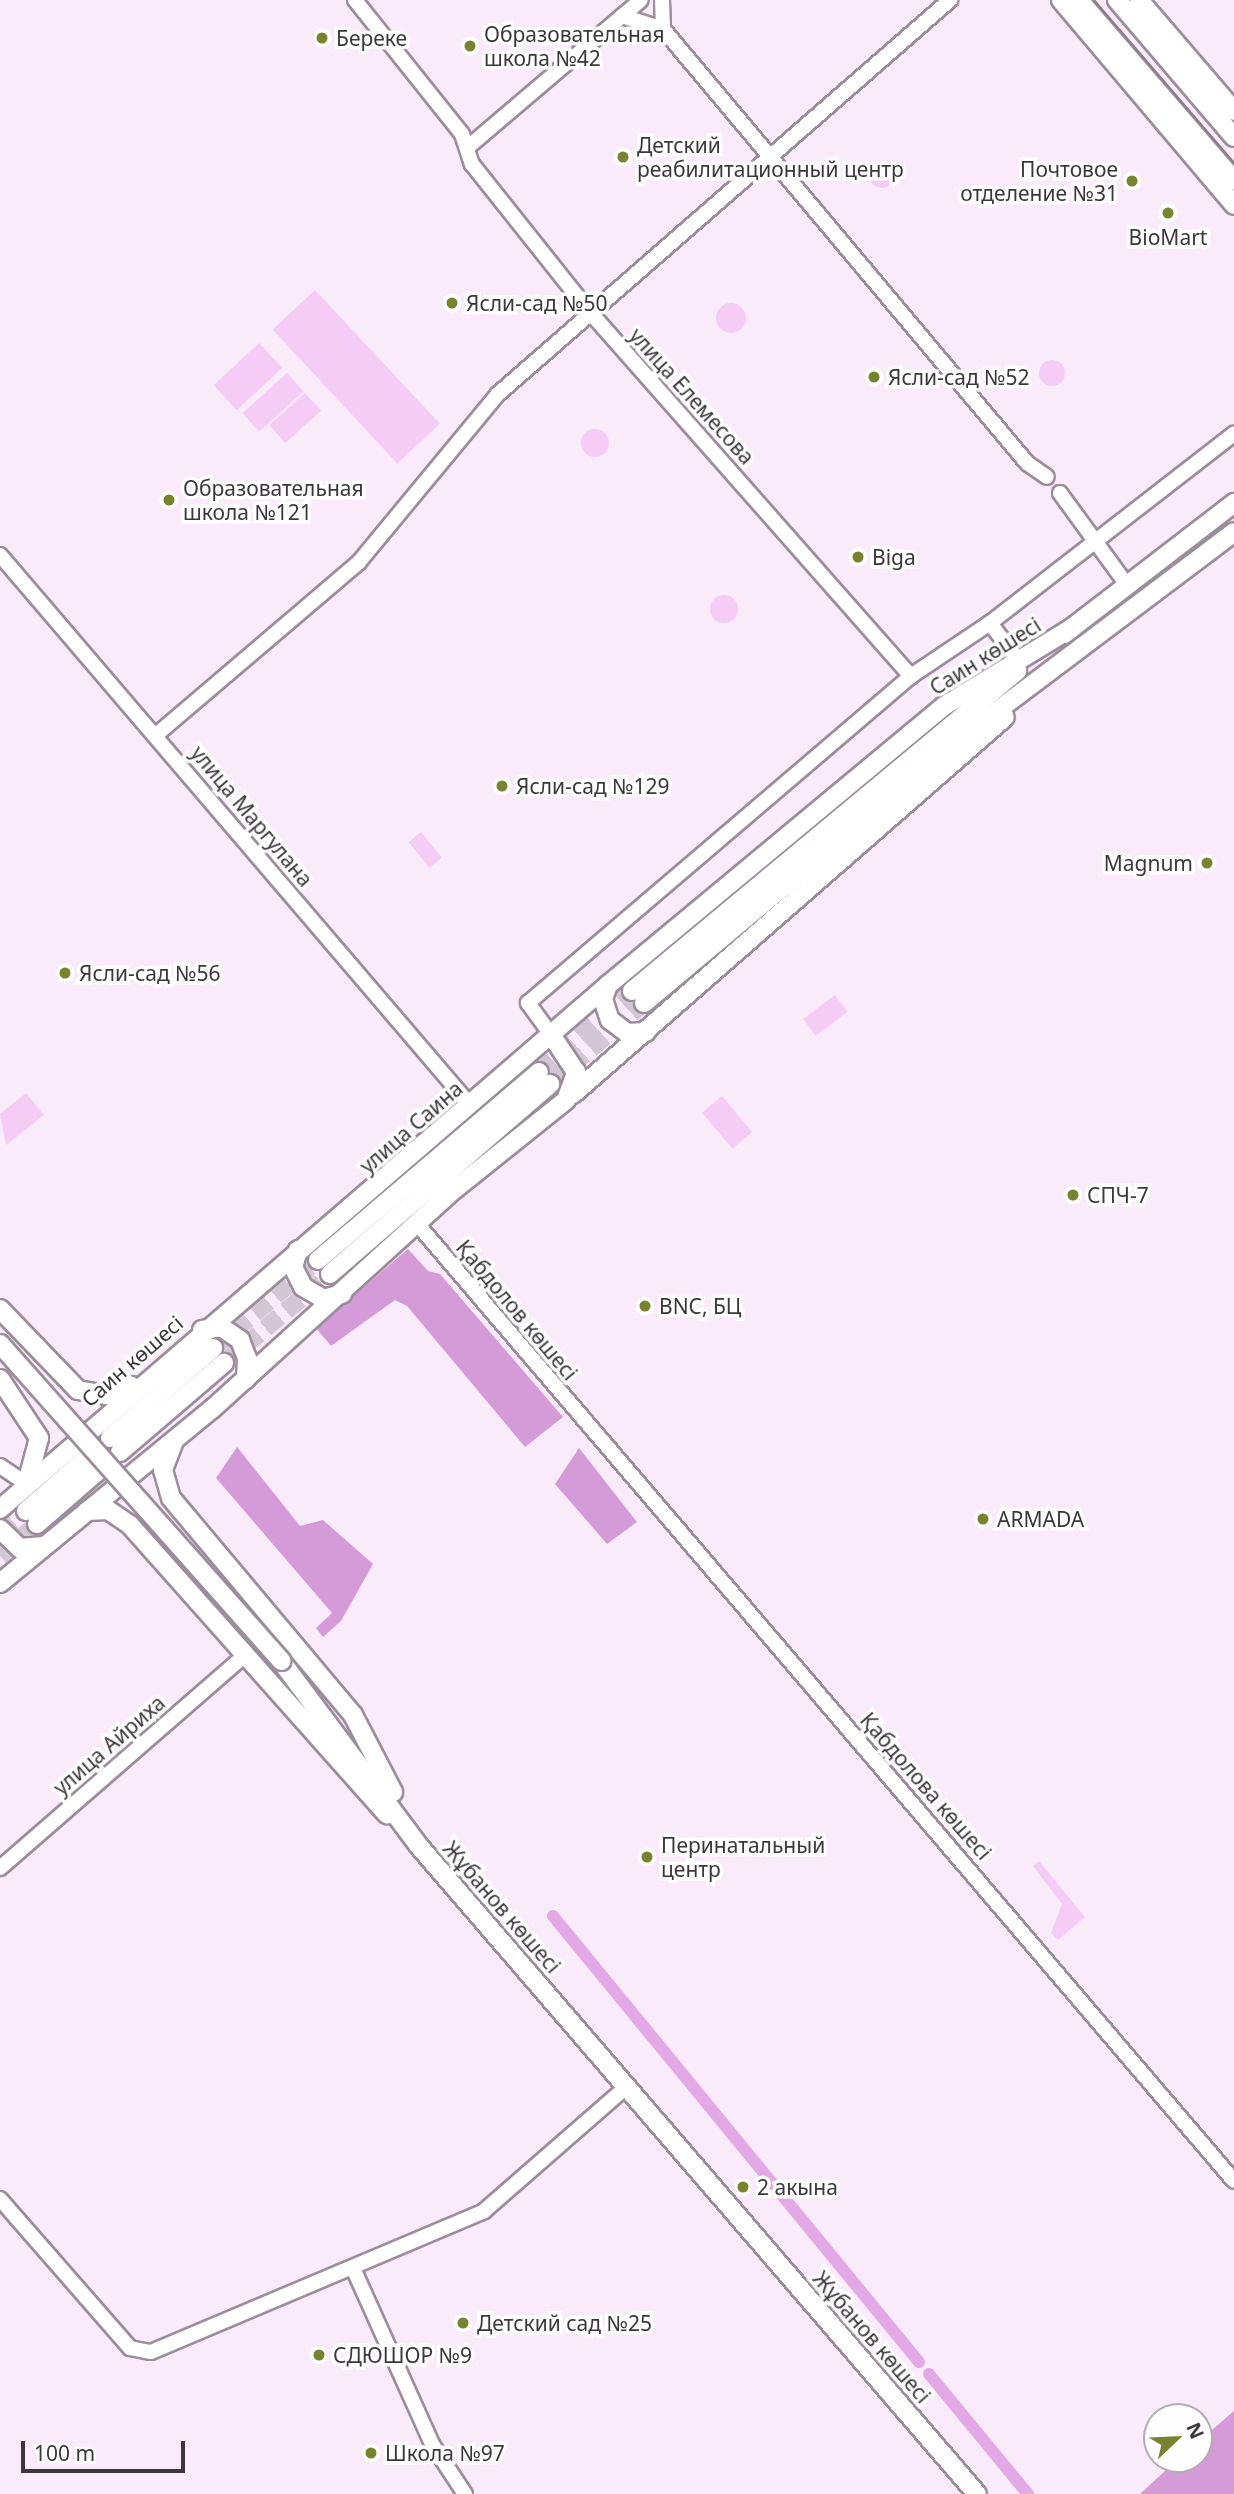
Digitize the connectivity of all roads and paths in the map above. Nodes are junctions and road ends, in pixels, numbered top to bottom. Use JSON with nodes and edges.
{"nodes":[{"id":1,"x":355,"y":0,"type":"edge"},
{"id":2,"x":641,"y":0,"type":"edge"},
{"id":3,"x":662,"y":0,"type":"edge"},
{"id":4,"x":950,"y":0,"type":"edge"},
{"id":5,"x":1061,"y":0,"type":"edge"},
{"id":6,"x":1079,"y":0,"type":"edge"},
{"id":7,"x":1117,"y":0,"type":"edge"},
{"id":8,"x":1139,"y":0,"type":"edge"},
{"id":9,"x":622,"y":16,"type":"junction"},
{"id":10,"x":663,"y":29,"type":"junction"},
{"id":11,"x":1234,"y":111,"type":"edge"},
{"id":12,"x":1234,"y":137,"type":"edge"},
{"id":13,"x":467,"y":148,"type":"junction"},
{"id":14,"x":770,"y":157,"type":"junction"},
{"id":15,"x":1234,"y":180,"type":"edge"},
{"id":16,"x":1234,"y":205,"type":"edge"},
{"id":17,"x":589,"y":311,"type":"junction"},
{"id":18,"x":1234,"y":434,"type":"edge"},
{"id":19,"x":1047,"y":477,"type":"dead end"},
{"id":20,"x":1060,"y":493,"type":"dead end"},
{"id":21,"x":1234,"y":503,"type":"edge"},
{"id":22,"x":1234,"y":532,"type":"edge"},
{"id":23,"x":1096,"y":543,"type":"junction"},
{"id":24,"x":0,"y":555,"type":"edge"},
{"id":25,"x":1127,"y":585,"type":"junction"},
{"id":26,"x":989,"y":623,"type":"junction"},
{"id":27,"x":1072,"y":628,"type":"junction"},
{"id":28,"x":1018,"y":660,"type":"junction"},
{"id":29,"x":1055,"y":667,"type":"junction"},
{"id":30,"x":911,"y":676,"type":"junction"},
{"id":31,"x":156,"y":736,"type":"junction"},
{"id":32,"x":608,"y":985,"type":"junction"},
{"id":33,"x":646,"y":1032,"type":"junction"},
{"id":34,"x":552,"y":1035,"type":"junction"},
{"id":35,"x":566,"y":1100,"type":"junction"},
{"id":36,"x":470,"y":1105,"type":"junction"},
{"id":37,"x":419,"y":1226,"type":"junction"},
{"id":38,"x":298,"y":1250,"type":"junction"},
{"id":39,"x":318,"y":1259,"type":"tunnel mouth"},
{"id":40,"x":330,"y":1274,"type":"tunnel mouth"},
{"id":41,"x":344,"y":1294,"type":"junction"},
{"id":42,"x":0,"y":1309,"type":"edge"},
{"id":43,"x":202,"y":1330,"type":"junction"},
{"id":44,"x":0,"y":1344,"type":"edge"},
{"id":45,"x":218,"y":1355,"type":"tunnel mouth"},
{"id":46,"x":0,"y":1379,"type":"edge"},
{"id":47,"x":246,"y":1379,"type":"junction"},
{"id":48,"x":141,"y":1383,"type":"junction"},
{"id":49,"x":584,"y":1420,"type":"joint"},
{"id":50,"x":175,"y":1439,"type":"junction"},
{"id":51,"x":115,"y":1445,"type":"dead end"},
{"id":52,"x":93,"y":1464,"type":"dead end"},
{"id":53,"x":0,"y":1466,"type":"edge"},
{"id":54,"x":27,"y":1484,"type":"junction"},
{"id":55,"x":0,"y":1509,"type":"edge"},
{"id":56,"x":88,"y":1511,"type":"junction"},
{"id":57,"x":32,"y":1518,"type":"tunnel mouth"},
{"id":58,"x":0,"y":1529,"type":"edge"},
{"id":59,"x":43,"y":1546,"type":"junction"},
{"id":60,"x":0,"y":1583,"type":"edge"},
{"id":61,"x":244,"y":1655,"type":"junction"},
{"id":62,"x":419,"y":1846,"type":"junction"},
{"id":63,"x":0,"y":1868,"type":"edge"},
{"id":64,"x":626,"y":2087,"type":"junction"},
{"id":65,"x":1234,"y":2181,"type":"edge"},
{"id":66,"x":0,"y":2199,"type":"edge"},
{"id":67,"x":353,"y":2268,"type":"junction"},
{"id":68,"x":465,"y":2494,"type":"edge"},
{"id":69,"x":977,"y":2494,"type":"edge"}],
"edges":[{"from":1,"to":13,"type":"street","name":"улица Елемесова"},
{"from":2,"to":9,"type":"street"},
{"from":3,"to":10,"type":"street"},
{"from":4,"to":14,"type":"street"},
{"from":5,"to":16,"type":"main road"},
{"from":6,"to":15,"type":"main road"},
{"from":7,"to":12,"type":"main road"},
{"from":8,"to":11,"type":"main road"},
{"from":9,"to":10,"type":"street"},
{"from":9,"to":13,"type":"street"},
{"from":10,"to":14,"type":"street"},
{"from":13,"to":17,"type":"street","name":"улица Елемесова"},
{"from":14,"to":17,"type":"street"},
{"from":14,"to":19,"type":"street"},
{"from":17,"to":30,"type":"street","name":"улица Елемесова"},
{"from":17,"to":31,"type":"street"},
{"from":18,"to":23,"type":"street"},
{"from":20,"to":23,"type":"street"},
{"from":21,"to":25,"type":"main road"},
{"from":22,"to":29,"type":"main road","name":"Саин көшесі"},
{"from":23,"to":25,"type":"street"},
{"from":23,"to":26,"type":"street"},
{"from":24,"to":31,"type":"street","name":"улица Маргулана"},
{"from":25,"to":27,"type":"main road"},
{"from":26,"to":28,"type":"street"},
{"from":26,"to":30,"type":"street"},
{"from":27,"to":28,"type":"main road","name":"Саин көшесі"},
{"from":27,"to":29,"type":"main road","name":"Саин көшесі"},
{"from":28,"to":32,"type":"main road","name":"Саин көшесі"},
{"from":29,"to":33,"type":"main road","name":"Саин көшесі"},
{"from":30,"to":34,"type":"street"},
{"from":31,"to":36,"type":"street","name":"улица Маргулана"},
{"from":32,"to":33,"type":"main road"},
{"from":32,"to":34,"type":"main road","name":"Саин көшесі"},
{"from":33,"to":35,"type":"main road","name":"Саин көшесі"},
{"from":34,"to":35,"type":"main road"},
{"from":34,"to":36,"type":"main road","name":"улица Саина"},
{"from":35,"to":37,"type":"main road","name":"Саин көшесі"},
{"from":36,"to":38,"type":"main road","name":"улица Саина"},
{"from":37,"to":41,"type":"main road","name":"Саин көшесі"},
{"from":37,"to":49,"type":"street","name":"Қабдолов көшесі"},
{"from":38,"to":41,"type":"main road"},
{"from":38,"to":43,"type":"main road","name":"Саин көшесі"},
{"from":39,"to":40,"type":"main road"},
{"from":41,"to":47,"type":"main road","name":"Саин көшесі"},
{"from":42,"to":48,"type":"main road"},
{"from":43,"to":47,"type":"main road"},
{"from":43,"to":48,"type":"main road","name":"Саин көшесі"},
{"from":44,"to":62,"type":"main road","name":"Жұбанов көшесі","bridge":true},
{"from":45,"to":51,"type":"main road","name":"Саин көшесі"},
{"from":46,"to":54,"type":"main road"},
{"from":47,"to":50,"type":"main road"},
{"from":48,"to":54,"type":"main road","name":"Саин көшесі"},
{"from":49,"to":65,"type":"street","name":"Қабдолова көшесі"},
{"from":50,"to":56,"type":"main road"},
{"from":50,"to":62,"type":"main road"},
{"from":52,"to":57,"type":"main road"},
{"from":53,"to":54,"type":"street"},
{"from":54,"to":55,"type":"main road","name":"Саин көшесі"},
{"from":56,"to":59,"type":"main road"},
{"from":56,"to":61,"type":"main road"},
{"from":58,"to":59,"type":"main road"},
{"from":59,"to":60,"type":"main road"},
{"from":61,"to":62,"type":"main road"},
{"from":61,"to":63,"type":"street","name":"улица Айриха"},
{"from":62,"to":64,"type":"main road","name":"Жұбанов көшесі"},
{"from":64,"to":67,"type":"street"},
{"from":64,"to":69,"type":"main road","name":"Жұбанов көшесі"},
{"from":66,"to":67,"type":"street"},
{"from":67,"to":68,"type":"street"}]}
